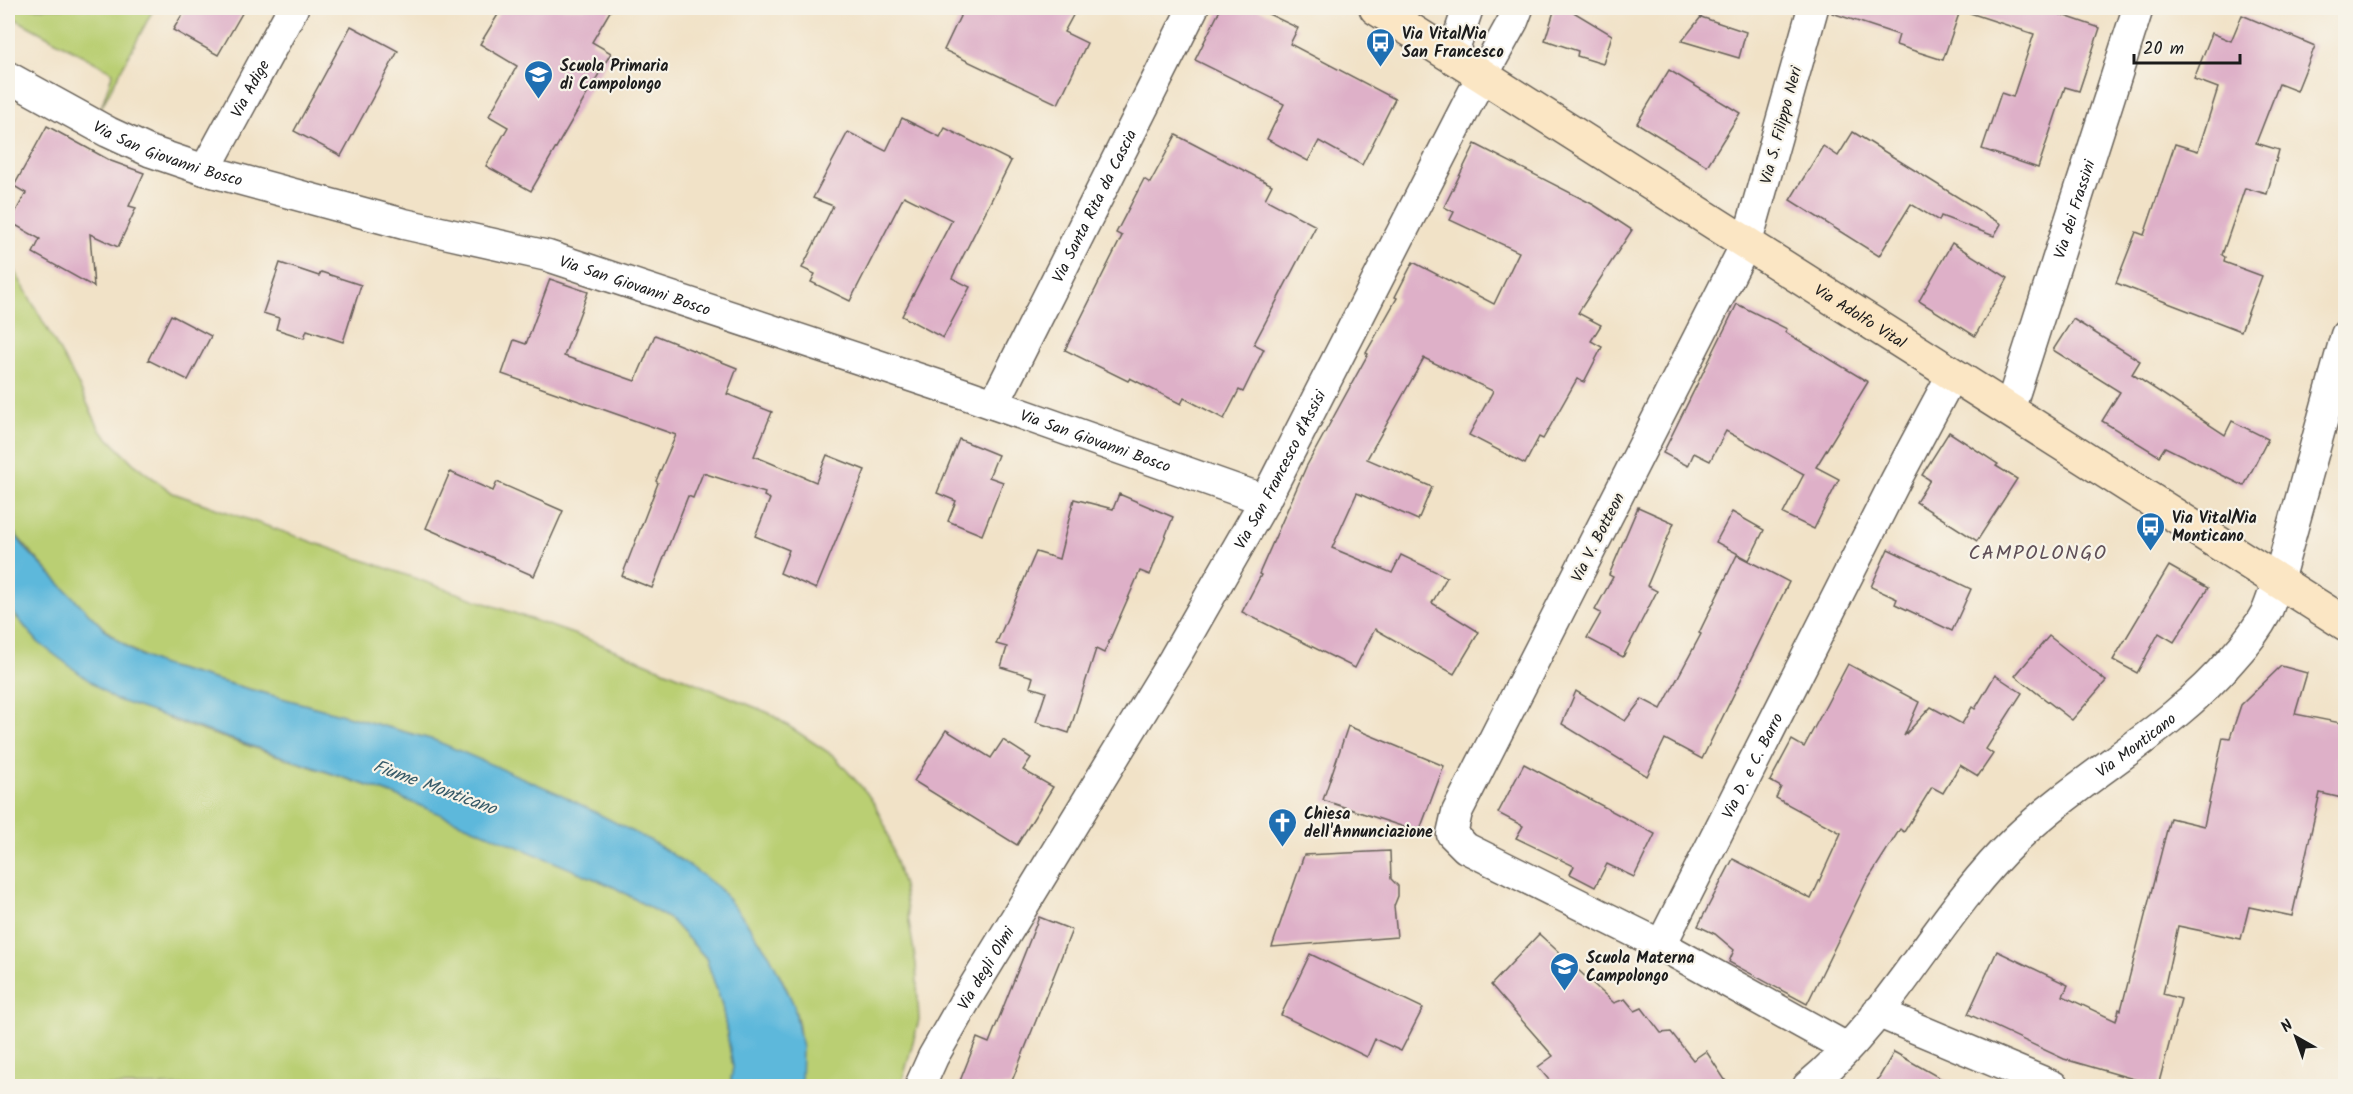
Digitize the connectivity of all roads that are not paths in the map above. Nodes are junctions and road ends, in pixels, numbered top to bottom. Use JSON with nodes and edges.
{"nodes":[{"id":1,"x":293,"y":8,"type":"edge"},
{"id":2,"x":1192,"y":8,"type":"edge"},
{"id":3,"x":1376,"y":8,"type":"edge"},
{"id":4,"x":1468,"y":8,"type":"edge"},
{"id":5,"x":1518,"y":8,"type":"edge"},
{"id":6,"x":1813,"y":8,"type":"edge"},
{"id":7,"x":2138,"y":8,"type":"edge"},
{"id":8,"x":1452,"y":55,"type":"junction"},
{"id":9,"x":1482,"y":75,"type":"junction"},
{"id":10,"x":8,"y":77,"type":"edge"},
{"id":11,"x":205,"y":170,"type":"junction"},
{"id":12,"x":1747,"y":242,"type":"junction"},
{"id":13,"x":2346,"y":335,"type":"edge"},
{"id":14,"x":1952,"y":375,"type":"junction"},
{"id":15,"x":994,"y":404,"type":"junction"},
{"id":16,"x":2009,"y":411,"type":"junction"},
{"id":17,"x":1265,"y":500,"type":"junction"},
{"id":18,"x":2278,"y":581,"type":"junction"},
{"id":19,"x":2346,"y":624,"type":"edge"},
{"id":20,"x":1055,"y":853,"type":"joint"},
{"id":21,"x":1661,"y":945,"type":"junction"},
{"id":22,"x":1878,"y":1012,"type":"junction"},
{"id":23,"x":1847,"y":1048,"type":"junction"},
{"id":24,"x":920,"y":1086,"type":"edge"},
{"id":25,"x":1808,"y":1086,"type":"edge"},
{"id":26,"x":2053,"y":1086,"type":"edge"}],
"edges":[{"from":1,"to":11,"type":"street","name":"Via Adige"},
{"from":2,"to":15,"type":"street","name":"Via Santa Rita da Cascia"},
{"from":3,"to":8,"type":"street","name":"Via Adolfo Vital"},
{"from":4,"to":8,"type":"street"},
{"from":5,"to":9,"type":"street","name":"Via San Francesco d'Assisi"},
{"from":6,"to":12,"type":"street","name":"Via S. Filippo Neri"},
{"from":7,"to":16,"type":"street","name":"Via dei Frassini"},
{"from":8,"to":9,"type":"street","name":"Via Adolfo Vital"},
{"from":9,"to":12,"type":"street","name":"Via Adolfo Vital"},
{"from":9,"to":17,"type":"street","name":"Via San Francesco d'Assisi"},
{"from":10,"to":11,"type":"street","name":"Via San Giovanni Bosco"},
{"from":11,"to":15,"type":"street","name":"Via San Giovanni Bosco"},
{"from":12,"to":14,"type":"street","name":"Via Adolfo Vital"},
{"from":12,"to":21,"type":"street","name":"Via V. Botteon"},
{"from":13,"to":18,"type":"street","name":"Via Monticano"},
{"from":14,"to":16,"type":"street","name":"Via Adolfo Vital"},
{"from":14,"to":21,"type":"street","name":"Via D. e C. Barro"},
{"from":15,"to":17,"type":"street","name":"Via San Giovanni Bosco"},
{"from":16,"to":18,"type":"street","name":"Via Adolfo Vital"},
{"from":17,"to":20,"type":"street","name":"Via San Francesco d'Assisi"},
{"from":18,"to":19,"type":"street","name":"Via Adolfo Vital"},
{"from":18,"to":22,"type":"street","name":"Via Monticano"},
{"from":20,"to":24,"type":"street","name":"Via degli Olmi"},
{"from":21,"to":23,"type":"street"},
{"from":22,"to":23,"type":"street","name":"Via Monticano"},
{"from":22,"to":26,"type":"street"},
{"from":23,"to":25,"type":"street","name":"Via Monticano"}]}
